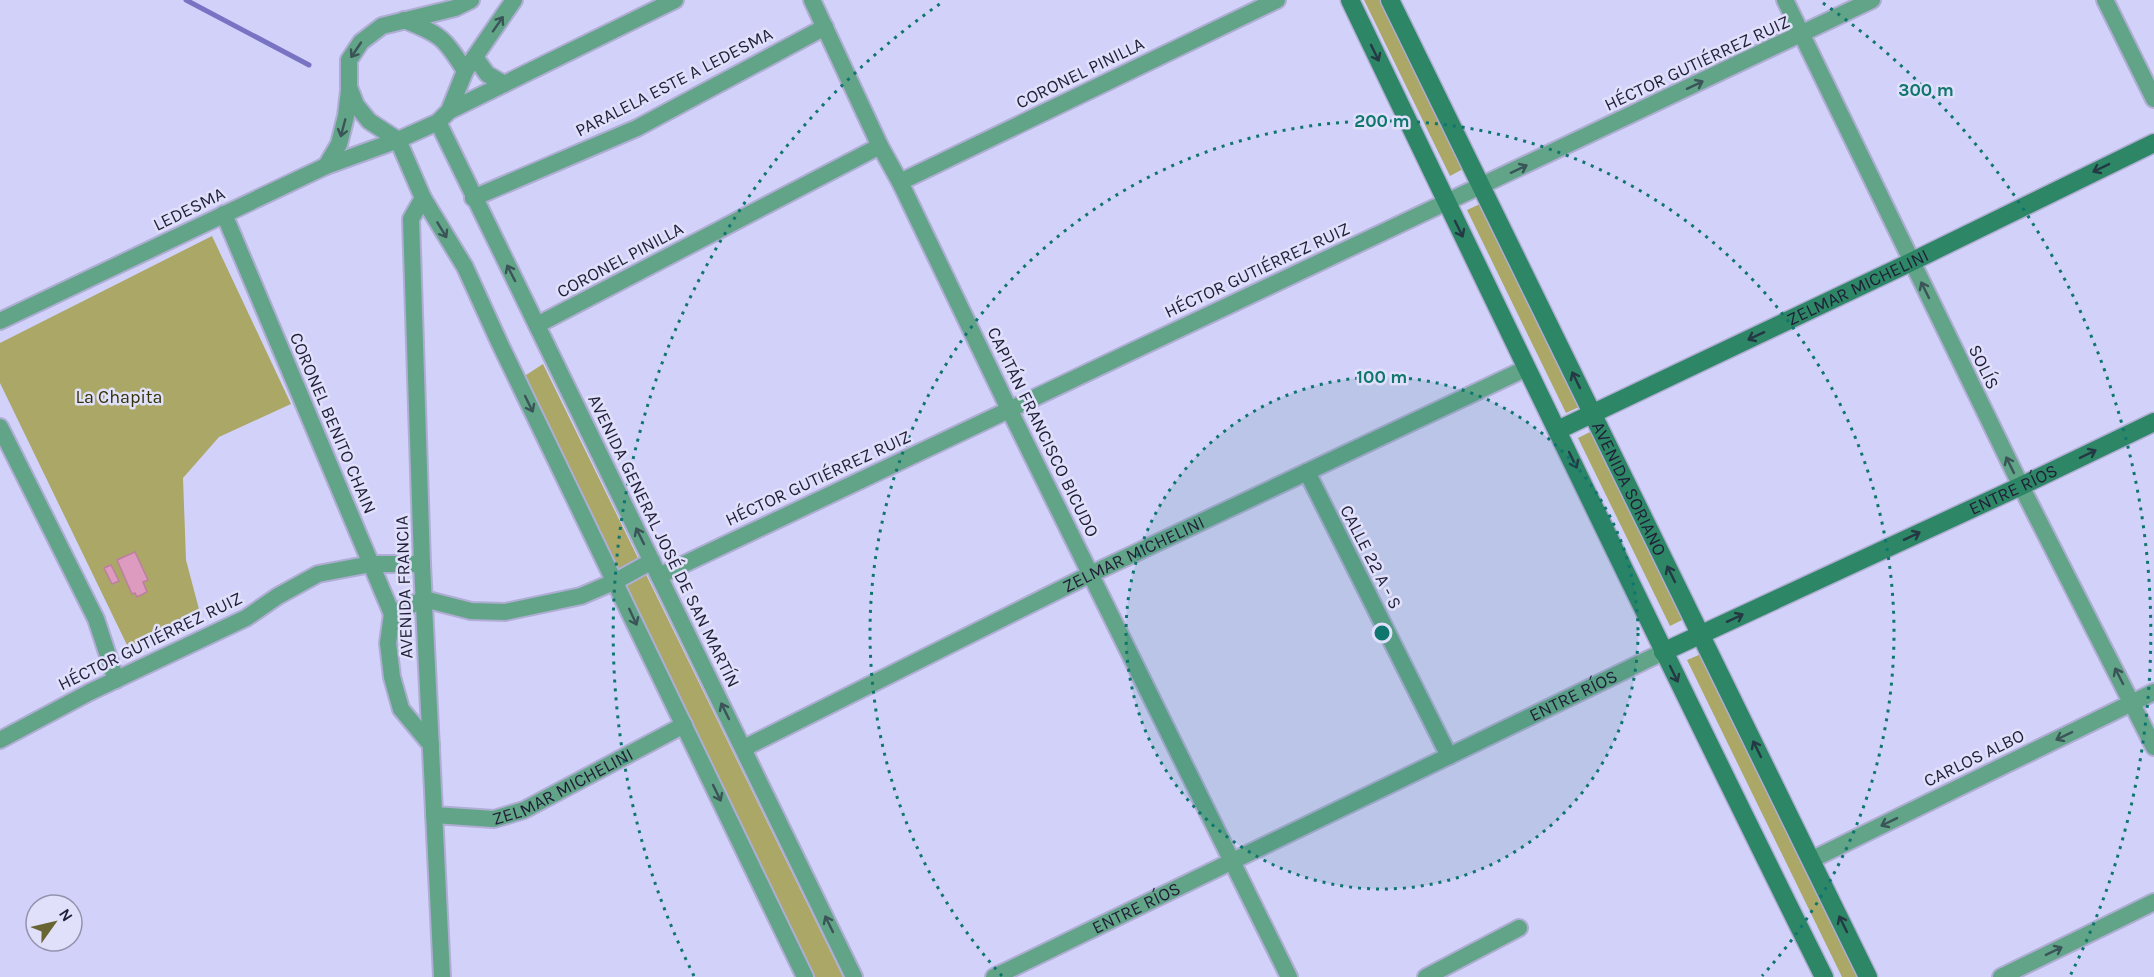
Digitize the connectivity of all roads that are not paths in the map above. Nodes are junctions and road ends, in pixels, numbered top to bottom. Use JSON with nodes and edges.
{"nodes":[{"id":1,"x":471,"y":0,"type":"edge"},
{"id":2,"x":514,"y":0,"type":"edge"},
{"id":3,"x":675,"y":0,"type":"edge"},
{"id":4,"x":812,"y":0,"type":"edge"},
{"id":5,"x":1277,"y":0,"type":"edge"},
{"id":6,"x":1350,"y":0,"type":"edge"},
{"id":7,"x":1390,"y":0,"type":"edge"},
{"id":8,"x":1785,"y":0,"type":"edge"},
{"id":9,"x":1872,"y":0,"type":"edge"},
{"id":10,"x":2105,"y":0,"type":"edge"},
{"id":11,"x":404,"y":20,"type":"junction"},
{"id":12,"x":825,"y":27,"type":"junction"},
{"id":13,"x":1802,"y":35,"type":"junction"},
{"id":14,"x":475,"y":57,"type":"junction"},
{"id":15,"x":465,"y":71,"type":"junction"},
{"id":16,"x":504,"y":84,"type":"junction"},
{"id":17,"x":349,"y":87,"type":"junction"},
{"id":18,"x":2154,"y":99,"type":"edge"},
{"id":19,"x":443,"y":116,"type":"junction"},
{"id":20,"x":398,"y":140,"type":"junction"},
{"id":21,"x":2154,"y":143,"type":"edge"},
{"id":22,"x":880,"y":146,"type":"junction"},
{"id":23,"x":326,"y":166,"type":"junction"},
{"id":24,"x":900,"y":182,"type":"junction"},
{"id":25,"x":1481,"y":187,"type":"junction"},
{"id":26,"x":423,"y":198,"type":"junction"},
{"id":27,"x":474,"y":198,"type":"junction"},
{"id":28,"x":1447,"y":202,"type":"junction"},
{"id":29,"x":224,"y":214,"type":"junction"},
{"id":30,"x":1911,"y":262,"type":"junction"},
{"id":31,"x":0,"y":321,"type":"edge"},
{"id":32,"x":537,"y":325,"type":"junction"},
{"id":33,"x":1527,"y":368,"type":"junction"},
{"id":34,"x":1009,"y":409,"type":"junction"},
{"id":35,"x":1592,"y":414,"type":"junction"},
{"id":36,"x":2154,"y":422,"type":"edge"},
{"id":37,"x":0,"y":427,"type":"edge"},
{"id":38,"x":1558,"y":430,"type":"junction"},
{"id":39,"x":1307,"y":472,"type":"junction"},
{"id":40,"x":2021,"y":486,"type":"junction"},
{"id":41,"x":371,"y":564,"type":"junction"},
{"id":42,"x":422,"y":564,"type":"junction"},
{"id":43,"x":656,"y":569,"type":"junction"},
{"id":44,"x":1091,"y":574,"type":"junction"},
{"id":45,"x":616,"y":581,"type":"junction"},
{"id":46,"x":424,"y":599,"type":"junction"},
{"id":47,"x":392,"y":614,"type":"junction"},
{"id":48,"x":1700,"y":634,"type":"junction"},
{"id":49,"x":1663,"y":652,"type":"junction"},
{"id":50,"x":116,"y":680,"type":"junction"},
{"id":51,"x":2154,"y":692,"type":"edge"},
{"id":52,"x":2132,"y":702,"type":"junction"},
{"id":53,"x":684,"y":725,"type":"junction"},
{"id":54,"x":0,"y":740,"type":"edge"},
{"id":55,"x":431,"y":745,"type":"junction"},
{"id":56,"x":2154,"y":747,"type":"edge"},
{"id":57,"x":744,"y":748,"type":"junction"},
{"id":58,"x":1449,"y":756,"type":"junction"},
{"id":59,"x":434,"y":815,"type":"junction"},
{"id":60,"x":1232,"y":860,"type":"junction"},
{"id":61,"x":1811,"y":861,"type":"junction"},
{"id":62,"x":2154,"y":902,"type":"edge"},
{"id":63,"x":1519,"y":928,"type":"dead end"},
{"id":64,"x":442,"y":977,"type":"edge"},
{"id":65,"x":805,"y":977,"type":"edge"},
{"id":66,"x":854,"y":977,"type":"edge"},
{"id":67,"x":994,"y":977,"type":"edge"},
{"id":68,"x":1289,"y":977,"type":"edge"},
{"id":69,"x":1426,"y":977,"type":"edge"},
{"id":70,"x":1824,"y":977,"type":"edge"},
{"id":71,"x":1868,"y":977,"type":"edge"},
{"id":72,"x":2001,"y":977,"type":"edge"}],
"edges":[{"from":1,"to":11,"type":"street"},
{"from":14,"to":2,"type":"street","one_way":true},
{"from":3,"to":16,"type":"street"},
{"from":4,"to":12,"type":"street","name":"CAPITÁN FRANCISCO BICUDO"},
{"from":5,"to":24,"type":"street","name":"CORONEL PINILLA"},
{"from":6,"to":28,"type":"street","name":"AVENIDA SORIANO","one_way":true},
{"from":7,"to":25,"type":"street","name":"AVENIDA SORIANO"},
{"from":8,"to":13,"type":"street","name":"SOLÍS"},
{"from":9,"to":13,"type":"street","name":"HÉCTOR GUTIÉRREZ RUIZ"},
{"from":10,"to":18,"type":"street"},
{"from":11,"to":15,"type":"street"},
{"from":11,"to":17,"type":"street","one_way":true},
{"from":12,"to":22,"type":"street","name":"CAPITÁN FRANCISCO BICUDO"},
{"from":12,"to":27,"type":"street","name":"PARALELA ESTE A LEDESMA"},
{"from":25,"to":13,"type":"street","name":"HÉCTOR GUTIÉRREZ RUIZ","one_way":true},
{"from":13,"to":30,"type":"street","name":"SOLÍS"},
{"from":14,"to":15,"type":"street"},
{"from":14,"to":16,"type":"street"},
{"from":15,"to":19,"type":"street"},
{"from":16,"to":19,"type":"street"},
{"from":17,"to":20,"type":"street"},
{"from":17,"to":23,"type":"street","one_way":true},
{"from":19,"to":20,"type":"street"},
{"from":19,"to":27,"type":"street","name":"AVENIDA GENERAL JOSÉ DE SAN MARTÍN"},
{"from":20,"to":23,"type":"street","name":"LEDESMA"},
{"from":20,"to":26,"type":"street"},
{"from":21,"to":30,"type":"street","name":"ZELMAR MICHELINI","one_way":true},
{"from":22,"to":24,"type":"street","name":"CAPITÁN FRANCISCO BICUDO"},
{"from":22,"to":32,"type":"street","name":"CORONEL PINILLA"},
{"from":23,"to":29,"type":"street","name":"LEDESMA"},
{"from":24,"to":34,"type":"street","name":"CAPITÁN FRANCISCO BICUDO"},
{"from":25,"to":28,"type":"street","name":"HÉCTOR GUTIÉRREZ RUIZ"},
{"from":35,"to":25,"type":"street","name":"AVENIDA SORIANO","one_way":true},
{"from":26,"to":42,"type":"street","name":"AVENIDA FRANCIA"},
{"from":26,"to":45,"type":"street","one_way":true},
{"from":32,"to":27,"type":"street","name":"AVENIDA GENERAL JOSÉ DE SAN MARTÍN","one_way":true},
{"from":28,"to":33,"type":"street","name":"AVENIDA SORIANO","one_way":true},
{"from":28,"to":34,"type":"street","name":"HÉCTOR GUTIÉRREZ RUIZ"},
{"from":29,"to":31,"type":"street","name":"LEDESMA"},
{"from":29,"to":41,"type":"street","name":"CORONEL BENITO CHAIN"},
{"from":30,"to":35,"type":"street","name":"ZELMAR MICHELINI","one_way":true},
{"from":40,"to":30,"type":"street","name":"SOLÍS","one_way":true},
{"from":43,"to":32,"type":"street","name":"AVENIDA GENERAL JOSÉ DE SAN MARTÍN","one_way":true},
{"from":33,"to":38,"type":"street","name":"AVENIDA SORIANO"},
{"from":33,"to":39,"type":"street","name":"ZELMAR MICHELINI"},
{"from":34,"to":43,"type":"street","name":"HÉCTOR GUTIÉRREZ RUIZ"},
{"from":34,"to":44,"type":"street","name":"CAPITÁN FRANCISCO BICUDO"},
{"from":35,"to":38,"type":"street","name":"ZELMAR MICHELINI"},
{"from":48,"to":35,"type":"street","name":"AVENIDA SORIANO","one_way":true},
{"from":40,"to":36,"type":"street","name":"ENTRE RÍOS","one_way":true},
{"from":37,"to":50,"type":"street"},
{"from":38,"to":49,"type":"street","name":"AVENIDA SORIANO","one_way":true},
{"from":39,"to":44,"type":"street","name":"ZELMAR MICHELINI"},
{"from":39,"to":58,"type":"street","name":"CALLE 22 A - S"},
{"from":48,"to":40,"type":"street","name":"ENTRE RÍOS","one_way":true},
{"from":52,"to":40,"type":"street","name":"SOLÍS","one_way":true},
{"from":41,"to":42,"type":"street","name":"HÉCTOR GUTIÉRREZ RUIZ"},
{"from":41,"to":47,"type":"street","name":"CORONEL BENITO CHAIN"},
{"from":41,"to":50,"type":"street","name":"HÉCTOR GUTIÉRREZ RUIZ"},
{"from":42,"to":46,"type":"street","name":"AVENIDA FRANCIA"},
{"from":43,"to":45,"type":"street","name":"HÉCTOR GUTIÉRREZ RUIZ"},
{"from":57,"to":43,"type":"street","name":"AVENIDA GENERAL JOSÉ DE SAN MARTÍN","one_way":true},
{"from":44,"to":57,"type":"street","name":"ZELMAR MICHELINI"},
{"from":44,"to":60,"type":"street","name":"CAPITÁN FRANCISCO BICUDO"},
{"from":45,"to":46,"type":"street","name":"HÉCTOR GUTIÉRREZ RUIZ"},
{"from":45,"to":53,"type":"street","one_way":true},
{"from":46,"to":47,"type":"street"},
{"from":46,"to":55,"type":"street","name":"AVENIDA FRANCIA"},
{"from":47,"to":55,"type":"street"},
{"from":48,"to":49,"type":"street","name":"ENTRE RÍOS"},
{"from":61,"to":48,"type":"street","name":"AVENIDA SORIANO","one_way":true},
{"from":49,"to":58,"type":"street","name":"ENTRE RÍOS"},
{"from":49,"to":70,"type":"street","name":"AVENIDA SORIANO","one_way":true},
{"from":50,"to":54,"type":"street","name":"HÉCTOR GUTIÉRREZ RUIZ"},
{"from":51,"to":52,"type":"street","name":"CARLOS ALBO"},
{"from":52,"to":56,"type":"street","name":"SOLÍS"},
{"from":52,"to":61,"type":"street","name":"CARLOS ALBO","one_way":true},
{"from":53,"to":59,"type":"street","name":"ZELMAR MICHELINI"},
{"from":53,"to":65,"type":"street","one_way":true},
{"from":55,"to":59,"type":"street","name":"AVENIDA FRANCIA"},
{"from":66,"to":57,"type":"street","name":"AVENIDA GENERAL JOSÉ DE SAN MARTÍN","one_way":true},
{"from":58,"to":60,"type":"street","name":"ENTRE RÍOS"},
{"from":59,"to":64,"type":"street","name":"AVENIDA FRANCIA"},
{"from":60,"to":67,"type":"street","name":"ENTRE RÍOS"},
{"from":60,"to":68,"type":"street","name":"CAPITÁN FRANCISCO BICUDO"},
{"from":71,"to":61,"type":"street","name":"AVENIDA SORIANO","one_way":true},
{"from":72,"to":62,"type":"street","one_way":true},
{"from":63,"to":69,"type":"street"}]}
